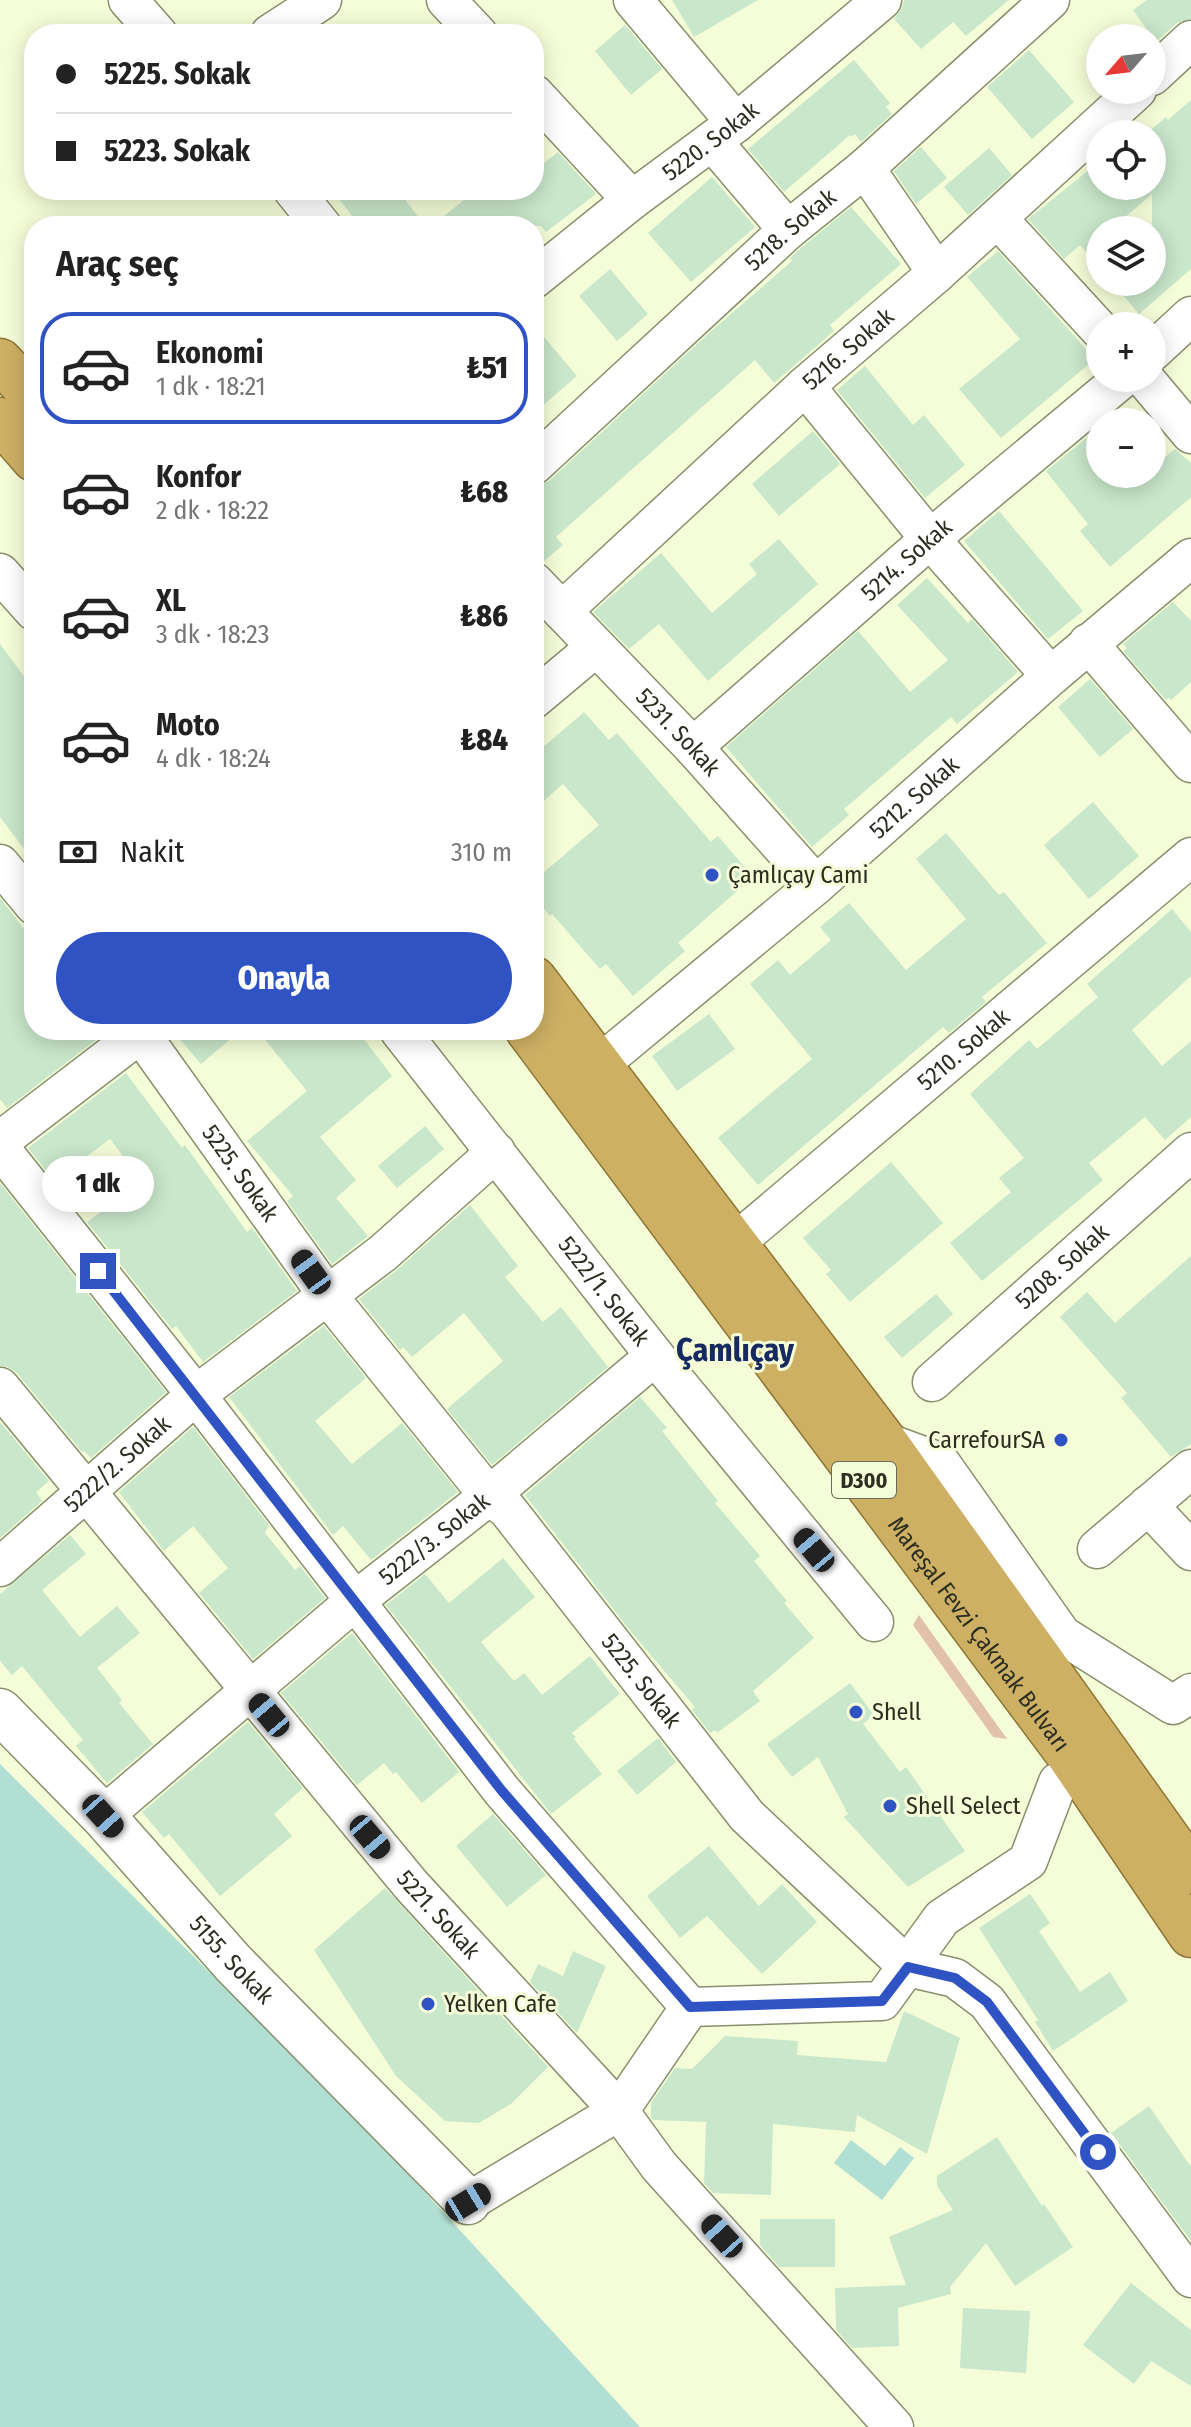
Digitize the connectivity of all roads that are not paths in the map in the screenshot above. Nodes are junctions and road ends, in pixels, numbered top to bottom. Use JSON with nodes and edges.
{"nodes":[{"id":1,"x":128,"y":0,"type":"edge"},
{"id":2,"x":322,"y":0,"type":"edge"},
{"id":3,"x":446,"y":0,"type":"edge"},
{"id":4,"x":633,"y":0,"type":"edge"},
{"id":5,"x":1050,"y":0,"type":"edge"},
{"id":6,"x":863,"y":7,"type":"edge"},
{"id":7,"x":149,"y":24,"type":"edge"},
{"id":8,"x":285,"y":24,"type":"edge"},
{"id":9,"x":469,"y":24,"type":"edge"},
{"id":10,"x":1191,"y":40,"type":"edge"},
{"id":11,"x":1166,"y":63,"type":"edge"},
{"id":12,"x":1122,"y":104,"type":"edge"},
{"id":13,"x":544,"y":105,"type":"edge"},
{"id":14,"x":724,"y":132,"type":"junction"},
{"id":15,"x":865,"y":168,"type":"junction"},
{"id":16,"x":301,"y":200,"type":"edge"},
{"id":17,"x":632,"y":200,"type":"junction"},
{"id":18,"x":314,"y":216,"type":"edge"},
{"id":19,"x":998,"y":219,"type":"junction"},
{"id":20,"x":788,"y":230,"type":"junction"},
{"id":21,"x":544,"y":271,"type":"edge"},
{"id":22,"x":937,"y":273,"type":"junction"},
{"id":23,"x":1086,"y":315,"type":"edge"},
{"id":24,"x":1191,"y":316,"type":"edge"},
{"id":25,"x":1166,"y":339,"type":"edge"},
{"id":26,"x":0,"y":361,"type":"edge"},
{"id":27,"x":24,"y":386,"type":"edge"},
{"id":28,"x":805,"y":386,"type":"junction"},
{"id":29,"x":1106,"y":392,"type":"edge"},
{"id":30,"x":1156,"y":392,"type":"edge"},
{"id":31,"x":0,"y":420,"type":"edge"},
{"id":32,"x":1191,"y":434,"type":"edge"},
{"id":33,"x":24,"y":448,"type":"edge"},
{"id":34,"x":544,"y":456,"type":"edge"},
{"id":35,"x":930,"y":539,"type":"junction"},
{"id":36,"x":1191,"y":558,"type":"edge"},
{"id":37,"x":0,"y":573,"type":"edge"},
{"id":38,"x":544,"y":592,"type":"edge"},
{"id":39,"x":24,"y":600,"type":"edge"},
{"id":40,"x":562,"y":611,"type":"junction"},
{"id":41,"x":1088,"y":643,"type":"junction"},
{"id":42,"x":596,"y":647,"type":"junction"},
{"id":43,"x":1051,"y":676,"type":"junction"},
{"id":44,"x":544,"y":691,"type":"edge"},
{"id":45,"x":693,"y":747,"type":"junction"},
{"id":46,"x":1191,"y":763,"type":"edge"},
{"id":47,"x":1191,"y":857,"type":"edge"},
{"id":48,"x":0,"y":864,"type":"edge"},
{"id":49,"x":816,"y":885,"type":"junction"},
{"id":50,"x":24,"y":893,"type":"edge"},
{"id":51,"x":544,"y":992,"type":"edge"},
{"id":52,"x":129,"y":1040,"type":"edge"},
{"id":53,"x":147,"y":1040,"type":"edge"},
{"id":54,"x":407,"y":1040,"type":"edge"},
{"id":55,"x":535,"y":1040,"type":"edge"},
{"id":56,"x":600,"y":1064,"type":"junction"},
{"id":57,"x":0,"y":1141,"type":"edge"},
{"id":58,"x":0,"y":1148,"type":"edge"},
{"id":59,"x":496,"y":1152,"type":"junction"},
{"id":60,"x":1191,"y":1152,"type":"edge"},
{"id":61,"x":736,"y":1242,"type":"junction"},
{"id":62,"x":328,"y":1296,"type":"junction"},
{"id":63,"x":655,"y":1356,"type":"junction"},
{"id":64,"x":932,"y":1382,"type":"dead end"},
{"id":65,"x":0,"y":1387,"type":"edge"},
{"id":66,"x":196,"y":1395,"type":"junction"},
{"id":67,"x":885,"y":1442,"type":"junction"},
{"id":68,"x":1191,"y":1469,"type":"edge"},
{"id":69,"x":86,"y":1491,"type":"junction"},
{"id":70,"x":489,"y":1496,"type":"junction"},
{"id":71,"x":1148,"y":1505,"type":"junction"},
{"id":72,"x":1097,"y":1549,"type":"dead end"},
{"id":73,"x":1191,"y":1551,"type":"edge"},
{"id":74,"x":1013,"y":1565,"type":"junction"},
{"id":75,"x":0,"y":1567,"type":"edge"},
{"id":76,"x":355,"y":1601,"type":"junction"},
{"id":77,"x":1008,"y":1612,"type":"junction"},
{"id":78,"x":874,"y":1622,"type":"dead end"},
{"id":79,"x":249,"y":1691,"type":"junction"},
{"id":80,"x":1191,"y":1693,"type":"edge"},
{"id":81,"x":0,"y":1711,"type":"edge"},
{"id":82,"x":1058,"y":1782,"type":"dead end"},
{"id":83,"x":103,"y":1816,"type":"junction"},
{"id":84,"x":1191,"y":1871,"type":"edge"},
{"id":85,"x":1191,"y":1935,"type":"edge"},
{"id":86,"x":908,"y":1967,"type":"junction"},
{"id":87,"x":690,"y":2007,"type":"junction"},
{"id":88,"x":619,"y":2111,"type":"junction"},
{"id":89,"x":468,"y":2202,"type":"joint"},
{"id":90,"x":1191,"y":2278,"type":"edge"},
{"id":91,"x":894,"y":2427,"type":"edge"}],
"edges":[{"from":1,"to":7,"type":"street"},
{"from":2,"to":8,"type":"street"},
{"from":3,"to":9,"type":"street"},
{"from":4,"to":14,"type":"street"},
{"from":5,"to":15,"type":"street","name":"5218. Sokak"},
{"from":6,"to":14,"type":"street","name":"5220. Sokak"},
{"from":10,"to":11,"type":"street"},
{"from":12,"to":19,"type":"street","name":"5216. Sokak"},
{"from":13,"to":17,"type":"street"},
{"from":14,"to":17,"type":"street","name":"5220. Sokak"},
{"from":14,"to":20,"type":"street"},
{"from":15,"to":20,"type":"street","name":"5218. Sokak"},
{"from":15,"to":22,"type":"street"},
{"from":16,"to":18,"type":"street"},
{"from":17,"to":21,"type":"street","name":"5220. Sokak"},
{"from":19,"to":22,"type":"street","name":"5216. Sokak"},
{"from":19,"to":23,"type":"street"},
{"from":20,"to":34,"type":"street","name":"5218. Sokak"},
{"from":22,"to":28,"type":"street","name":"5216. Sokak"},
{"from":24,"to":25,"type":"street"},
{"from":26,"to":27,"type":"highway"},
{"from":28,"to":35,"type":"street"},
{"from":28,"to":40,"type":"street","name":"5216. Sokak"},
{"from":29,"to":35,"type":"street","name":"5214. Sokak"},
{"from":30,"to":32,"type":"street"},
{"from":31,"to":33,"type":"highway"},
{"from":35,"to":43,"type":"street"},
{"from":35,"to":45,"type":"street","name":"5214. Sokak"},
{"from":36,"to":41,"type":"street","name":"5212. Sokak"},
{"from":37,"to":39,"type":"street"},
{"from":38,"to":40,"type":"street","name":"5231. Sokak"},
{"from":40,"to":42,"type":"street","name":"5231. Sokak"},
{"from":41,"to":43,"type":"street","name":"5212. Sokak"},
{"from":41,"to":46,"type":"street"},
{"from":42,"to":44,"type":"street"},
{"from":42,"to":45,"type":"street","name":"5231. Sokak"},
{"from":43,"to":49,"type":"street","name":"5212. Sokak"},
{"from":45,"to":49,"type":"street","name":"5231. Sokak"},
{"from":47,"to":61,"type":"street","name":"5210. Sokak"},
{"from":48,"to":50,"type":"street"},
{"from":49,"to":56,"type":"street","name":"5212. Sokak"},
{"from":51,"to":56,"type":"highway","name":"Mareşal Fevzi Çakmak Bulvarı","number":"D300"},
{"from":52,"to":57,"type":"street"},
{"from":53,"to":62,"type":"street","name":"5225. Sokak"},
{"from":54,"to":59,"type":"street","name":"5222/1. Sokak"},
{"from":55,"to":85,"type":"highway","name":"Mareşal Fevzi Çakmak Bulvarı","number":"D300"},
{"from":56,"to":61,"type":"highway","name":"Mareşal Fevzi Çakmak Bulvarı","number":"D300"},
{"from":58,"to":66,"type":"street"},
{"from":59,"to":62,"type":"street","name":"5222/2. Sokak"},
{"from":59,"to":63,"type":"street","name":"5222/1. Sokak"},
{"from":60,"to":64,"type":"street","name":"5208. Sokak"},
{"from":61,"to":67,"type":"highway","name":"Mareşal Fevzi Çakmak Bulvarı","number":"D300"},
{"from":62,"to":66,"type":"street","name":"5222/2. Sokak"},
{"from":62,"to":70,"type":"street","name":"5225. Sokak"},
{"from":63,"to":70,"type":"street","name":"5222/3. Sokak"},
{"from":63,"to":78,"type":"street","name":"5222/1. Sokak"},
{"from":65,"to":69,"type":"street","name":"5221. Sokak"},
{"from":66,"to":69,"type":"street","name":"5222/2. Sokak"},
{"from":66,"to":76,"type":"street"},
{"from":67,"to":74,"type":"street"},
{"from":67,"to":77,"type":"highway","name":"Mareşal Fevzi Çakmak Bulvarı","number":"D300"},
{"from":68,"to":71,"type":"street"},
{"from":69,"to":75,"type":"street","name":"5222/2. Sokak"},
{"from":69,"to":79,"type":"street","name":"5221. Sokak"},
{"from":70,"to":76,"type":"street","name":"5222/3. Sokak"},
{"from":70,"to":86,"type":"street","name":"5225. Sokak"},
{"from":71,"to":72,"type":"street"},
{"from":71,"to":73,"type":"street"},
{"from":74,"to":77,"type":"street"},
{"from":74,"to":80,"type":"street"},
{"from":76,"to":79,"type":"street","name":"5222/3. Sokak"},
{"from":76,"to":87,"type":"street"},
{"from":77,"to":84,"type":"highway","name":"Mareşal Fevzi Çakmak Bulvarı","number":"D300"},
{"from":79,"to":83,"type":"street","name":"5222/3. Sokak"},
{"from":79,"to":88,"type":"street","name":"5221. Sokak"},
{"from":81,"to":83,"type":"street","name":"5155. Sokak"},
{"from":82,"to":86,"type":"street"},
{"from":83,"to":89,"type":"street","name":"5155. Sokak"},
{"from":86,"to":87,"type":"street"},
{"from":86,"to":90,"type":"street","name":"5225. Sokak"},
{"from":87,"to":88,"type":"street"},
{"from":88,"to":89,"type":"street"},
{"from":88,"to":91,"type":"street","name":"5221. Sokak"}]}
